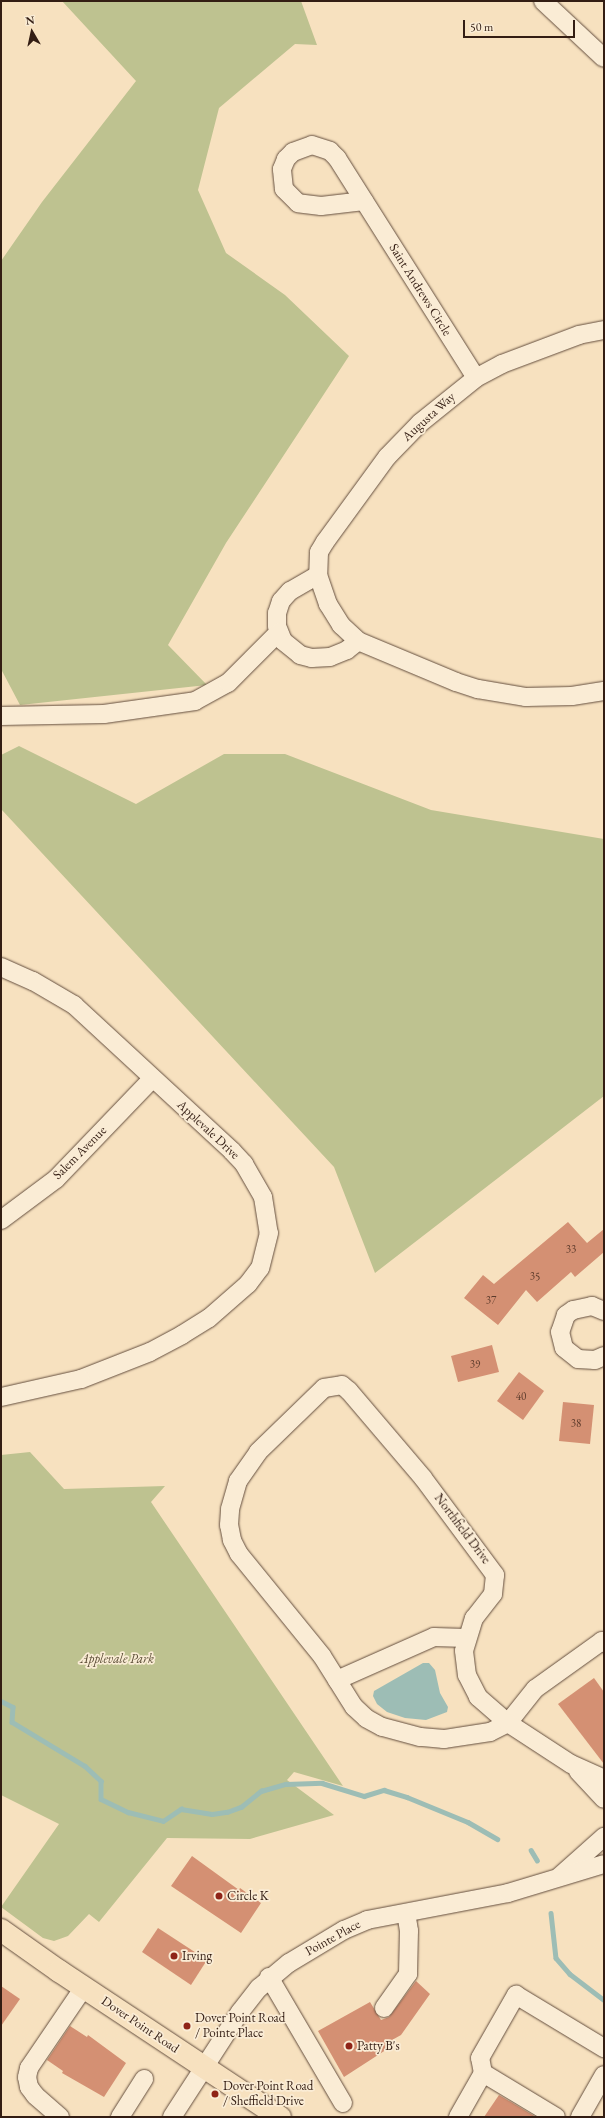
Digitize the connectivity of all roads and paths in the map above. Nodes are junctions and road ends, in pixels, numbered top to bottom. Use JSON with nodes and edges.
{"nodes":[{"id":1,"x":544,"y":1,"type":"edge"},
{"id":2,"x":604,"y":58,"type":"edge"},
{"id":3,"x":364,"y":202,"type":"junction"},
{"id":4,"x":604,"y":330,"type":"edge"},
{"id":5,"x":476,"y":378,"type":"junction"},
{"id":6,"x":318,"y":575,"type":"junction"},
{"id":7,"x":279,"y":632,"type":"junction"},
{"id":8,"x":358,"y":641,"type":"junction"},
{"id":9,"x":604,"y":691,"type":"edge"},
{"id":10,"x":1,"y":716,"type":"edge"},
{"id":11,"x":1,"y":967,"type":"edge"},
{"id":12,"x":152,"y":1079,"type":"junction"},
{"id":13,"x":1,"y":1220,"type":"edge"},
{"id":14,"x":604,"y":1311,"type":"edge"},
{"id":15,"x":604,"y":1356,"type":"edge"},
{"id":16,"x":1,"y":1397,"type":"edge"},
{"id":17,"x":466,"y":1638,"type":"junction"},
{"id":18,"x":604,"y":1643,"type":"edge"},
{"id":19,"x":337,"y":1680,"type":"junction"},
{"id":20,"x":508,"y":1723,"type":"junction"},
{"id":21,"x":571,"y":1764,"type":"junction"},
{"id":22,"x":604,"y":1778,"type":"edge"},
{"id":23,"x":604,"y":1799,"type":"edge"},
{"id":24,"x":604,"y":1837,"type":"edge"},
{"id":25,"x":604,"y":1864,"type":"edge"},
{"id":26,"x":559,"y":1876,"type":"junction"},
{"id":27,"x":406,"y":1912,"type":"junction"},
{"id":28,"x":1,"y":1930,"type":"edge"},
{"id":29,"x":269,"y":1977,"type":"junction"},
{"id":30,"x":84,"y":1987,"type":"junction"},
{"id":31,"x":384,"y":2008,"type":"dead end"},
{"id":32,"x":604,"y":2048,"type":"edge"},
{"id":33,"x":205,"y":2069,"type":"junction"},
{"id":34,"x":483,"y":2073,"type":"junction"},
{"id":35,"x":604,"y":2075,"type":"edge"},
{"id":36,"x":144,"y":2079,"type":"dead end"},
{"id":37,"x":344,"y":2103,"type":"dead end"},
{"id":38,"x":60,"y":2117,"type":"edge"},
{"id":39,"x":120,"y":2117,"type":"edge"},
{"id":40,"x":172,"y":2117,"type":"edge"},
{"id":41,"x":280,"y":2117,"type":"edge"},
{"id":42,"x":458,"y":2117,"type":"edge"},
{"id":43,"x":556,"y":2117,"type":"edge"},
{"id":44,"x":580,"y":2117,"type":"edge"}],
"edges":[{"from":1,"to":2,"type":"street"},
{"from":3,"to":3,"type":"street","name":"Saint Andrews Circle"},
{"from":3,"to":5,"type":"street","name":"Saint Andrews Circle"},
{"from":4,"to":5,"type":"street","name":"Augusta Way"},
{"from":5,"to":6,"type":"street","name":"Augusta Way"},
{"from":6,"to":7,"type":"street"},
{"from":6,"to":8,"type":"street","name":"Augusta Way"},
{"from":7,"to":8,"type":"street"},
{"from":7,"to":10,"type":"street"},
{"from":8,"to":9,"type":"street","name":"Augusta Way"},
{"from":11,"to":12,"type":"street","name":"Applevale Drive"},
{"from":12,"to":13,"type":"street","name":"Salem Avenue"},
{"from":12,"to":16,"type":"street","name":"Applevale Drive"},
{"from":14,"to":15,"type":"street"},
{"from":17,"to":19,"type":"street"},
{"from":17,"to":19,"type":"street","name":"Northfield Drive"},
{"from":17,"to":20,"type":"street","name":"Northfield Drive"},
{"from":18,"to":20,"type":"street"},
{"from":19,"to":20,"type":"street","name":"Northfield Drive"},
{"from":20,"to":21,"type":"street","name":"Northfield Drive"},
{"from":21,"to":22,"type":"street","name":"Northfield Drive"},
{"from":21,"to":23,"type":"street","name":"Northfield Drive"},
{"from":24,"to":26,"type":"street","name":"Pointe Place"},
{"from":25,"to":26,"type":"street","name":"Pointe Place"},
{"from":26,"to":27,"type":"street","name":"Pointe Place"},
{"from":27,"to":29,"type":"street","name":"Pointe Place"},
{"from":27,"to":31,"type":"street"},
{"from":28,"to":30,"type":"main road","name":"Dover Point Road"},
{"from":29,"to":33,"type":"street","name":"Pointe Place"},
{"from":29,"to":37,"type":"street"},
{"from":30,"to":33,"type":"main road","name":"Dover Point Road"},
{"from":30,"to":38,"type":"street"},
{"from":32,"to":34,"type":"street"},
{"from":33,"to":40,"type":"street","name":"Pointe Place"},
{"from":33,"to":41,"type":"main road","name":"Dover Point Road"},
{"from":34,"to":42,"type":"street"},
{"from":34,"to":43,"type":"street"},
{"from":35,"to":44,"type":"street"},
{"from":36,"to":39,"type":"street"}]}
